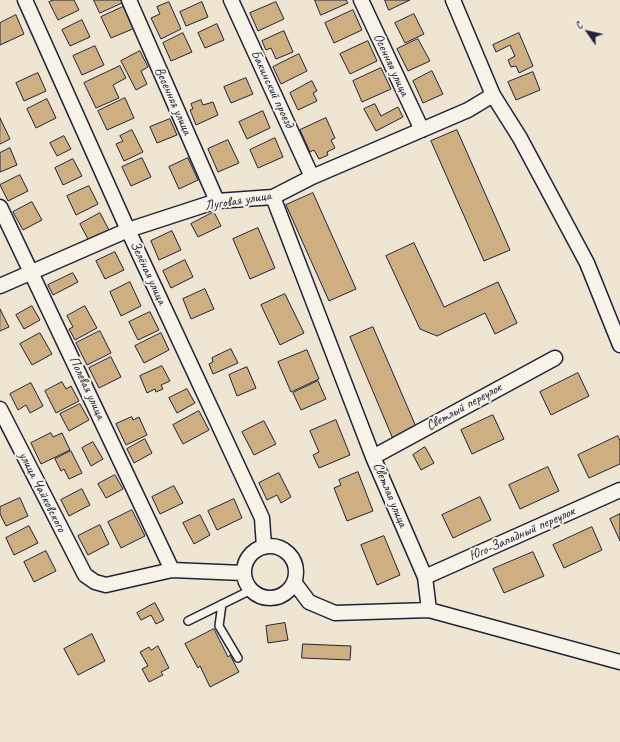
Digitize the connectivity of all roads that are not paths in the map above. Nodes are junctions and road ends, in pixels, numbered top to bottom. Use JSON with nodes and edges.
{"nodes":[{"id":1,"x":25,"y":0,"type":"edge"},
{"id":2,"x":129,"y":0,"type":"edge"},
{"id":3,"x":231,"y":0,"type":"edge"},
{"id":4,"x":361,"y":0,"type":"edge"},
{"id":5,"x":453,"y":0,"type":"edge"},
{"id":6,"x":493,"y":95,"type":"junction"},
{"id":7,"x":422,"y":130,"type":"junction"},
{"id":8,"x":312,"y":177,"type":"junction"},
{"id":9,"x":273,"y":197,"type":"junction"},
{"id":10,"x":217,"y":201,"type":"junction"},
{"id":11,"x":0,"y":207,"type":"edge"},
{"id":12,"x":128,"y":230,"type":"junction"},
{"id":13,"x":32,"y":272,"type":"junction"},
{"id":14,"x":0,"y":286,"type":"edge"},
{"id":15,"x":620,"y":346,"type":"edge"},
{"id":16,"x":554,"y":358,"type":"dead end"},
{"id":17,"x":0,"y":408,"type":"edge"},
{"id":18,"x":373,"y":457,"type":"junction"},
{"id":19,"x":620,"y":490,"type":"edge"},
{"id":20,"x":264,"y":547,"type":"junction"},
{"id":21,"x":172,"y":570,"type":"junction"},
{"id":22,"x":243,"y":572,"type":"junction"},
{"id":23,"x":425,"y":578,"type":"junction"},
{"id":24,"x":294,"y":582,"type":"junction"},
{"id":25,"x":251,"y":590,"type":"junction"},
{"id":26,"x":222,"y":604,"type":"junction"},
{"id":27,"x":429,"y":610,"type":"junction"},
{"id":28,"x":188,"y":620,"type":"dead end"},
{"id":29,"x":238,"y":658,"type":"dead end"},
{"id":30,"x":620,"y":662,"type":"edge"}],
"edges":[{"from":1,"to":12,"type":"street","name":"Зелёная улица"},
{"from":2,"to":10,"type":"street","name":"Весенняя улица"},
{"from":3,"to":8,"type":"street","name":"Бакинский проезд"},
{"from":4,"to":7,"type":"street","name":"Осенняя улица"},
{"from":5,"to":6,"type":"street"},
{"from":6,"to":7,"type":"street","name":"Луговая улица"},
{"from":6,"to":15,"type":"street"},
{"from":7,"to":8,"type":"street","name":"Луговая улица"},
{"from":8,"to":9,"type":"street","name":"Луговая улица"},
{"from":9,"to":10,"type":"street","name":"Луговая улица"},
{"from":9,"to":18,"type":"street","name":"Светлая улица"},
{"from":10,"to":12,"type":"street","name":"Луговая улица"},
{"from":11,"to":13,"type":"street","name":"Полевая улица"},
{"from":12,"to":13,"type":"street","name":"Луговая улица"},
{"from":12,"to":20,"type":"street","name":"Зелёная улица"},
{"from":13,"to":14,"type":"street","name":"Луговая улица"},
{"from":13,"to":21,"type":"street","name":"Полевая улица"},
{"from":16,"to":18,"type":"street","name":"Светлый переулок"},
{"from":17,"to":21,"type":"street","name":"улица Чайковского"},
{"from":18,"to":23,"type":"street","name":"Светлая улица"},
{"from":19,"to":23,"type":"street","name":"Юго-Западный переулок"},
{"from":20,"to":22,"type":"street"},
{"from":20,"to":24,"type":"street"},
{"from":21,"to":22,"type":"street"},
{"from":22,"to":25,"type":"street"},
{"from":23,"to":27,"type":"street","name":"Светлая улица"},
{"from":24,"to":25,"type":"street"},
{"from":24,"to":27,"type":"street"},
{"from":25,"to":26,"type":"lane"},
{"from":26,"to":28,"type":"lane"},
{"from":26,"to":29,"type":"lane"},
{"from":27,"to":30,"type":"street"}]}
